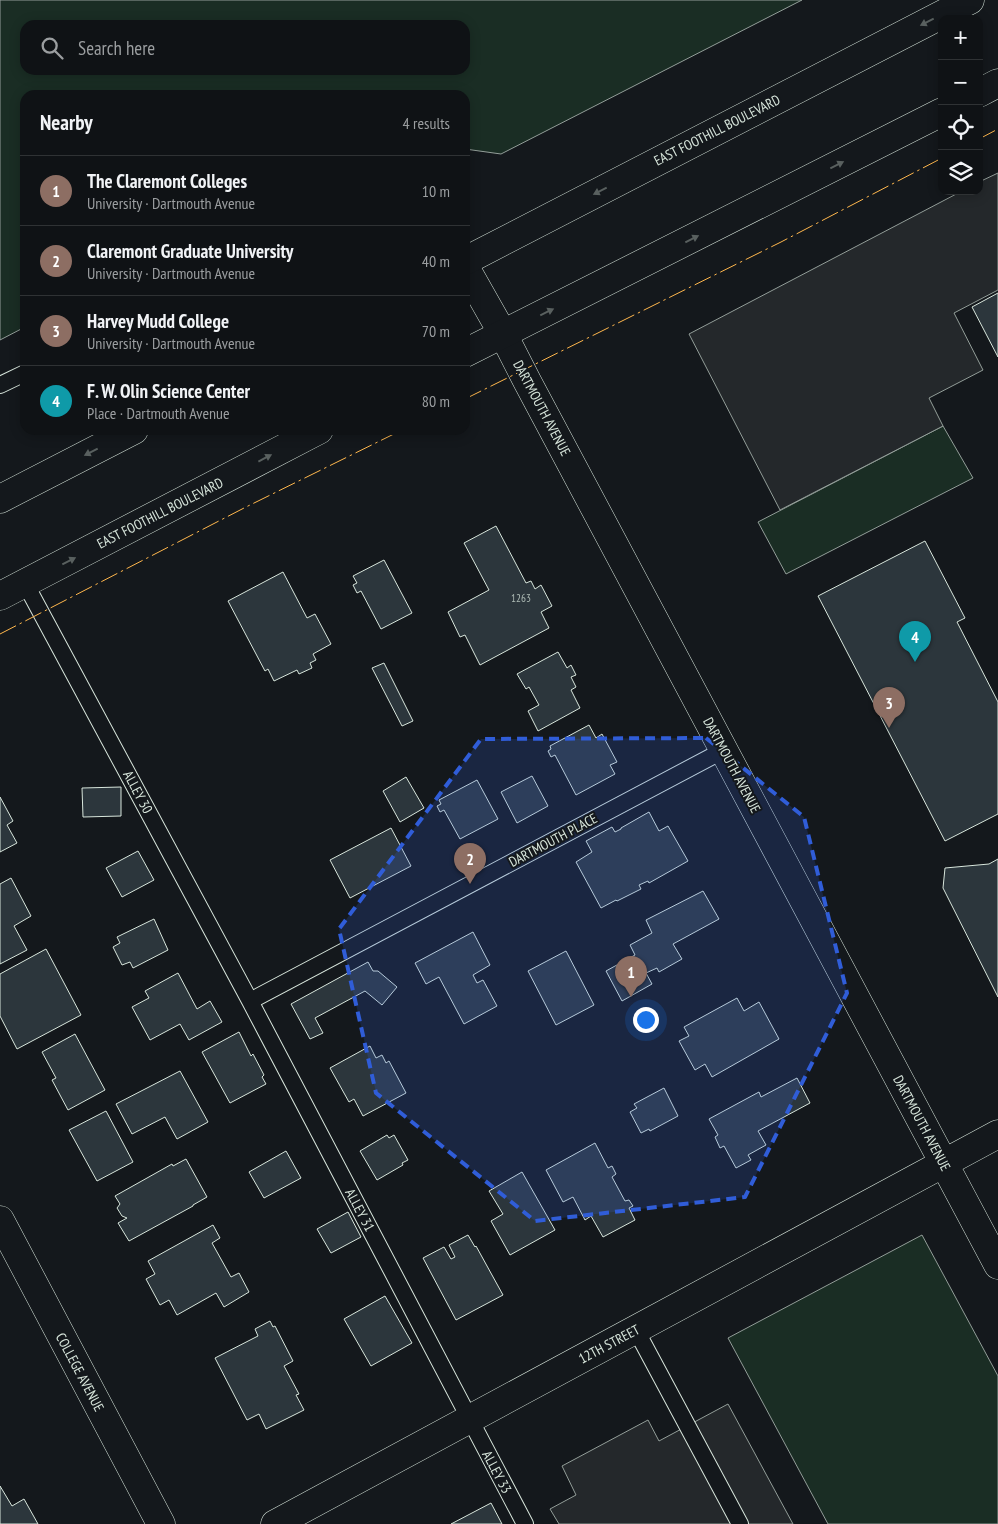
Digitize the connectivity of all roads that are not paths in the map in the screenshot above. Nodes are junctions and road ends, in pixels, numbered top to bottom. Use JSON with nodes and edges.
{"nodes":[{"id":1,"x":970,"y":0,"type":"edge"},
{"id":2,"x":998,"y":83,"type":"edge"},
{"id":3,"x":983,"y":90,"type":"edge"},
{"id":4,"x":938,"y":114,"type":"edge"},
{"id":5,"x":470,"y":258,"type":"edge"},
{"id":6,"x":470,"y":276,"type":"edge"},
{"id":7,"x":503,"y":334,"type":"junction"},
{"id":8,"x":470,"y":351,"type":"edge"},
{"id":9,"x":20,"y":375,"type":"edge"},
{"id":10,"x":0,"y":385,"type":"edge"},
{"id":11,"x":124,"y":435,"type":"edge"},
{"id":12,"x":309,"y":435,"type":"edge"},
{"id":13,"x":0,"y":499,"type":"edge"},
{"id":14,"x":25,"y":583,"type":"junction"},
{"id":15,"x":0,"y":596,"type":"edge"},
{"id":16,"x":724,"y":750,"type":"junction"},
{"id":17,"x":250,"y":1001,"type":"junction"},
{"id":18,"x":998,"y":1134,"type":"edge"},
{"id":19,"x":943,"y":1163,"type":"junction"},
{"id":20,"x":0,"y":1220,"type":"edge"},
{"id":21,"x":998,"y":1265,"type":"edge"},
{"id":22,"x":636,"y":1330,"type":"junction"},
{"id":23,"x":470,"y":1420,"type":"junction"},
{"id":24,"x":161,"y":1524,"type":"edge"},
{"id":25,"x":275,"y":1524,"type":"edge"},
{"id":26,"x":525,"y":1524,"type":"edge"},
{"id":27,"x":740,"y":1524,"type":"edge"}],
"edges":[{"from":1,"to":5,"type":"street","name":"EAST FOOTHILL BOULEVARD","one_way":true},
{"from":2,"to":3,"type":"street"},
{"from":7,"to":4,"type":"street","one_way":true},
{"from":6,"to":7,"type":"street","name":"DARTMOUTH AVENUE"},
{"from":7,"to":8,"type":"street"},
{"from":7,"to":16,"type":"street","name":"DARTMOUTH AVENUE"},
{"from":9,"to":10,"type":"lane"},
{"from":11,"to":13,"type":"street","one_way":true},
{"from":14,"to":12,"type":"street","name":"EAST FOOTHILL BOULEVARD","one_way":true},
{"from":14,"to":15,"type":"street","name":"EAST FOOTHILL BOULEVARD"},
{"from":14,"to":17,"type":"lane","name":"ALLEY 30"},
{"from":16,"to":17,"type":"lane","name":"DARTMOUTH PLACE"},
{"from":16,"to":19,"type":"street","name":"DARTMOUTH AVENUE"},
{"from":17,"to":23,"type":"lane","name":"ALLEY 31"},
{"from":18,"to":19,"type":"street","name":"12TH STREET"},
{"from":19,"to":21,"type":"street","name":"DARTMOUTH AVENUE"},
{"from":19,"to":22,"type":"street","name":"12TH STREET"},
{"from":20,"to":24,"type":"street","name":"COLLEGE AVENUE"},
{"from":22,"to":23,"type":"street","name":"12TH STREET"},
{"from":22,"to":27,"type":"lane"},
{"from":23,"to":25,"type":"street","name":"12TH STREET"},
{"from":23,"to":26,"type":"lane","name":"ALLEY 33"}]}
